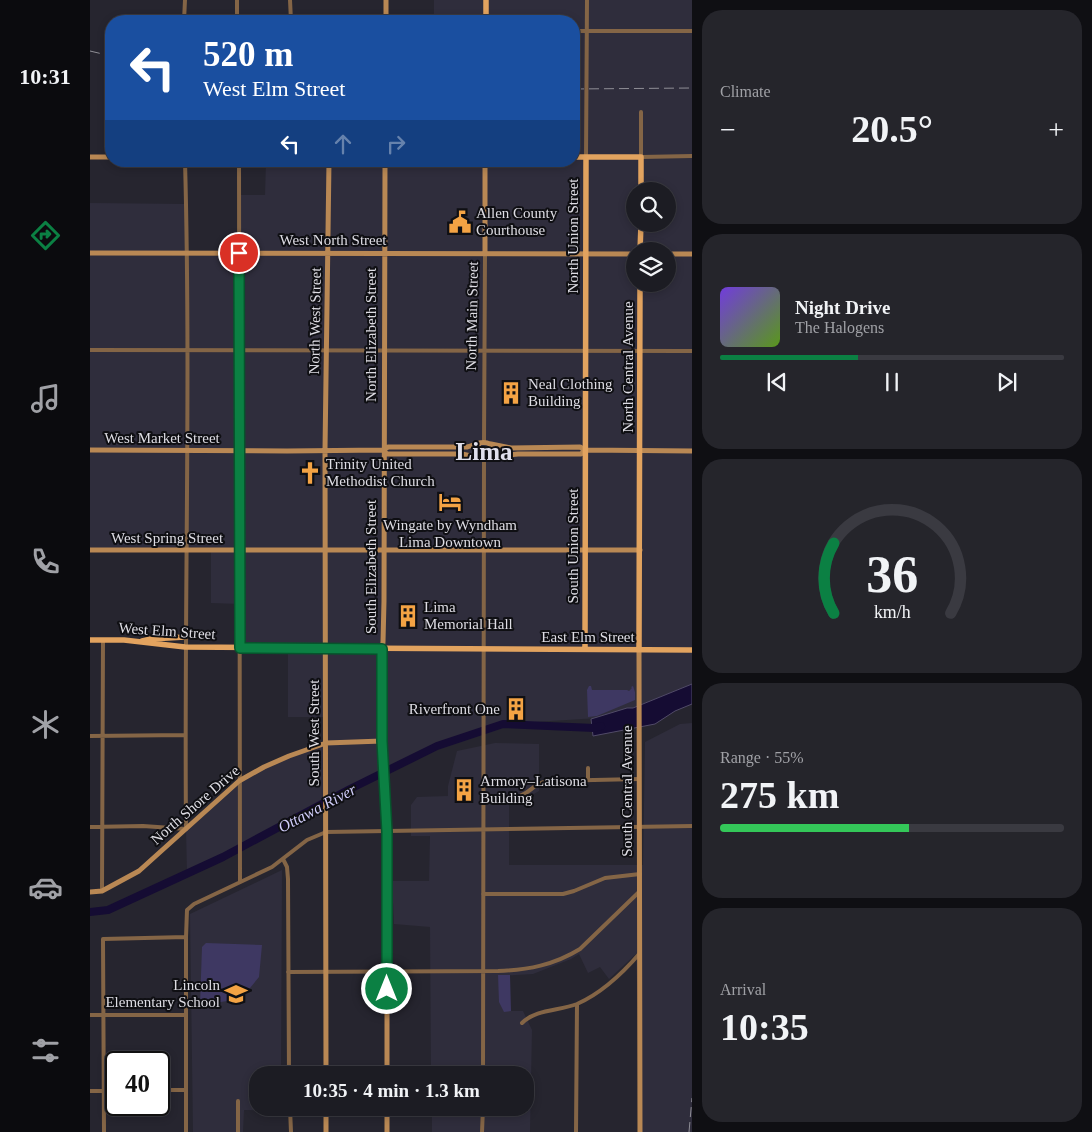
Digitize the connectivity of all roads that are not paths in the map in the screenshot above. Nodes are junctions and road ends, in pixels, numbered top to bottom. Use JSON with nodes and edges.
{"nodes":[{"id":1,"x":184,"y":0,"type":"edge"},
{"id":2,"x":237,"y":0,"type":"edge"},
{"id":3,"x":290,"y":0,"type":"edge"},
{"id":4,"x":386,"y":0,"type":"edge"},
{"id":5,"x":486,"y":0,"type":"edge"},
{"id":6,"x":587,"y":0,"type":"edge"},
{"id":7,"x":184,"y":15,"type":"edge"},
{"id":8,"x":237,"y":15,"type":"edge"},
{"id":9,"x":291,"y":15,"type":"edge"},
{"id":10,"x":386,"y":15,"type":"edge"},
{"id":11,"x":486,"y":15,"type":"edge"},
{"id":12,"x":580,"y":31,"type":"edge"},
{"id":13,"x":587,"y":31,"type":"junction"},
{"id":14,"x":692,"y":31,"type":"edge"},
{"id":15,"x":641,"y":112,"type":"dead end"},
{"id":16,"x":692,"y":156,"type":"edge"},
{"id":17,"x":90,"y":157,"type":"edge"},
{"id":18,"x":105,"y":157,"type":"edge"},
{"id":19,"x":580,"y":157,"type":"edge"},
{"id":20,"x":586,"y":157,"type":"junction"},
{"id":21,"x":641,"y":157,"type":"junction"},
{"id":22,"x":185,"y":167,"type":"edge"},
{"id":23,"x":239,"y":167,"type":"edge"},
{"id":24,"x":330,"y":167,"type":"edge"},
{"id":25,"x":385,"y":167,"type":"edge"},
{"id":26,"x":485,"y":167,"type":"edge"},
{"id":27,"x":641,"y":182,"type":"edge"},
{"id":28,"x":90,"y":253,"type":"edge"},
{"id":29,"x":186,"y":253,"type":"junction"},
{"id":30,"x":239,"y":253,"type":"junction"},
{"id":31,"x":328,"y":253,"type":"junction"},
{"id":32,"x":384,"y":253,"type":"junction"},
{"id":33,"x":485,"y":253,"type":"junction"},
{"id":34,"x":585,"y":253,"type":"junction"},
{"id":35,"x":626,"y":254,"type":"edge"},
{"id":36,"x":676,"y":254,"type":"edge"},
{"id":37,"x":692,"y":254,"type":"edge"},
{"id":38,"x":640,"y":292,"type":"edge"},
{"id":39,"x":90,"y":350,"type":"edge"},
{"id":40,"x":186,"y":350,"type":"junction"},
{"id":41,"x":240,"y":350,"type":"junction"},
{"id":42,"x":484,"y":350,"type":"junction"},
{"id":43,"x":327,"y":351,"type":"junction"},
{"id":44,"x":384,"y":351,"type":"junction"},
{"id":45,"x":586,"y":351,"type":"junction"},
{"id":46,"x":640,"y":351,"type":"junction"},
{"id":47,"x":692,"y":351,"type":"edge"},
{"id":48,"x":586,"y":442,"type":"joint"},
{"id":49,"x":485,"y":443,"type":"junction"},
{"id":50,"x":90,"y":450,"type":"edge"},
{"id":51,"x":186,"y":450,"type":"junction"},
{"id":52,"x":240,"y":450,"type":"junction"},
{"id":53,"x":325,"y":450,"type":"junction"},
{"id":54,"x":383,"y":450,"type":"junction"},
{"id":55,"x":586,"y":450,"type":"junction"},
{"id":56,"x":640,"y":451,"type":"junction"},
{"id":57,"x":692,"y":451,"type":"edge"},
{"id":58,"x":490,"y":457,"type":"junction"},
{"id":59,"x":482,"y":458,"type":"junction"},
{"id":60,"x":90,"y":550,"type":"edge"},
{"id":61,"x":240,"y":550,"type":"junction"},
{"id":62,"x":640,"y":550,"type":"junction"},
{"id":63,"x":187,"y":551,"type":"junction"},
{"id":64,"x":326,"y":551,"type":"junction"},
{"id":65,"x":383,"y":551,"type":"junction"},
{"id":66,"x":586,"y":551,"type":"junction"},
{"id":67,"x":484,"y":552,"type":"junction"},
{"id":68,"x":185,"y":637,"type":"junction"},
{"id":69,"x":90,"y":640,"type":"edge"},
{"id":70,"x":103,"y":640,"type":"junction"},
{"id":71,"x":139,"y":642,"type":"junction"},
{"id":72,"x":185,"y":647,"type":"junction"},
{"id":73,"x":240,"y":648,"type":"junction"},
{"id":74,"x":326,"y":649,"type":"junction"},
{"id":75,"x":382,"y":649,"type":"junction"},
{"id":76,"x":483,"y":649,"type":"junction"},
{"id":77,"x":584,"y":649,"type":"junction"},
{"id":78,"x":639,"y":649,"type":"junction"},
{"id":79,"x":692,"y":650,"type":"edge"},
{"id":80,"x":185,"y":735,"type":"junction"},
{"id":81,"x":90,"y":736,"type":"edge"},
{"id":82,"x":102,"y":736,"type":"junction"},
{"id":83,"x":382,"y":741,"type":"junction"},
{"id":84,"x":326,"y":743,"type":"junction"},
{"id":85,"x":588,"y":768,"type":"dead end"},
{"id":86,"x":639,"y":779,"type":"junction"},
{"id":87,"x":588,"y":780,"type":"junction"},
{"id":88,"x":239,"y":781,"type":"junction"},
{"id":89,"x":482,"y":798,"type":"junction"},
{"id":90,"x":692,"y":826,"type":"edge"},
{"id":91,"x":90,"y":827,"type":"edge"},
{"id":92,"x":103,"y":827,"type":"junction"},
{"id":93,"x":640,"y":828,"type":"junction"},
{"id":94,"x":186,"y":829,"type":"junction"},
{"id":95,"x":482,"y":831,"type":"junction"},
{"id":96,"x":326,"y":832,"type":"junction"},
{"id":97,"x":387,"y":832,"type":"junction"},
{"id":98,"x":283,"y":859,"type":"junction"},
{"id":99,"x":640,"y":874,"type":"junction"},
{"id":100,"x":240,"y":882,"type":"junction"},
{"id":101,"x":102,"y":891,"type":"junction"},
{"id":102,"x":90,"y":892,"type":"edge"},
{"id":103,"x":640,"y":892,"type":"junction"},
{"id":104,"x":483,"y":894,"type":"junction"},
{"id":105,"x":186,"y":937,"type":"junction"},
{"id":106,"x":640,"y":954,"type":"junction"},
{"id":107,"x":484,"y":971,"type":"junction"},
{"id":108,"x":288,"y":972,"type":"junction"},
{"id":109,"x":326,"y":972,"type":"junction"},
{"id":110,"x":387,"y":972,"type":"junction"},
{"id":111,"x":577,"y":1004,"type":"junction"},
{"id":112,"x":104,"y":1015,"type":"junction"},
{"id":113,"x":186,"y":1015,"type":"junction"},
{"id":114,"x":90,"y":1016,"type":"edge"},
{"id":115,"x":522,"y":1022,"type":"dead end"},
{"id":116,"x":289,"y":1066,"type":"edge"},
{"id":117,"x":326,"y":1066,"type":"edge"},
{"id":118,"x":387,"y":1066,"type":"edge"},
{"id":119,"x":483,"y":1066,"type":"edge"},
{"id":120,"x":170,"y":1090,"type":"edge"},
{"id":121,"x":186,"y":1090,"type":"junction"},
{"id":122,"x":90,"y":1091,"type":"edge"},
{"id":123,"x":104,"y":1091,"type":"junction"},
{"id":124,"x":238,"y":1101,"type":"dead end"},
{"id":125,"x":290,"y":1116,"type":"edge"},
{"id":126,"x":326,"y":1116,"type":"edge"},
{"id":127,"x":387,"y":1116,"type":"edge"},
{"id":128,"x":483,"y":1116,"type":"edge"},
{"id":129,"x":104,"y":1132,"type":"edge"},
{"id":130,"x":186,"y":1132,"type":"edge"},
{"id":131,"x":238,"y":1132,"type":"edge"},
{"id":132,"x":291,"y":1132,"type":"edge"},
{"id":133,"x":326,"y":1132,"type":"edge"},
{"id":134,"x":387,"y":1132,"type":"edge"},
{"id":135,"x":482,"y":1132,"type":"edge"},
{"id":136,"x":576,"y":1132,"type":"edge"},
{"id":137,"x":640,"y":1132,"type":"edge"}],
"edges":[{"from":1,"to":7,"type":"street"},
{"from":2,"to":8,"type":"street"},
{"from":3,"to":9,"type":"street"},
{"from":4,"to":10,"type":"street"},
{"from":5,"to":11,"type":"main road"},
{"from":6,"to":13,"type":"street","name":"North Union Street"},
{"from":12,"to":13,"type":"street"},
{"from":13,"to":14,"type":"street"},
{"from":13,"to":20,"type":"street","name":"North Union Street"},
{"from":15,"to":21,"type":"street"},
{"from":16,"to":21,"type":"street"},
{"from":17,"to":18,"type":"street"},
{"from":19,"to":20,"type":"main road"},
{"from":20,"to":21,"type":"main road"},
{"from":20,"to":34,"type":"main road","name":"North Union Street"},
{"from":21,"to":27,"type":"main road"},
{"from":22,"to":29,"type":"street"},
{"from":23,"to":30,"type":"street"},
{"from":24,"to":31,"type":"street","name":"North West Street"},
{"from":25,"to":32,"type":"street","name":"North Elizabeth Street"},
{"from":26,"to":33,"type":"street","name":"North Main Street"},
{"from":28,"to":29,"type":"street","name":"West North Street"},
{"from":29,"to":30,"type":"street","name":"West North Street"},
{"from":29,"to":40,"type":"street"},
{"from":30,"to":31,"type":"street","name":"West North Street"},
{"from":30,"to":41,"type":"street"},
{"from":31,"to":32,"type":"street","name":"West North Street"},
{"from":31,"to":43,"type":"street","name":"North West Street"},
{"from":32,"to":33,"type":"street","name":"West North Street"},
{"from":32,"to":44,"type":"street","name":"North Elizabeth Street"},
{"from":33,"to":34,"type":"street","name":"West North Street"},
{"from":33,"to":42,"type":"street","name":"North Main Street"},
{"from":34,"to":35,"type":"street","name":"West North Street"},
{"from":34,"to":45,"type":"main road","name":"North Union Street"},
{"from":36,"to":37,"type":"street"},
{"from":38,"to":46,"type":"main road","name":"North Central Avenue"},
{"from":39,"to":40,"type":"street"},
{"from":40,"to":41,"type":"street"},
{"from":40,"to":51,"type":"street"},
{"from":41,"to":43,"type":"street"},
{"from":41,"to":52,"type":"street"},
{"from":42,"to":44,"type":"street"},
{"from":42,"to":45,"type":"street"},
{"from":42,"to":49,"type":"street","name":"North Main Street"},
{"from":43,"to":44,"type":"street"},
{"from":43,"to":53,"type":"street","name":"North West Street"},
{"from":44,"to":54,"type":"street","name":"North Elizabeth Street"},
{"from":45,"to":46,"type":"street"},
{"from":45,"to":48,"type":"main road","name":"North Union Street"},
{"from":46,"to":47,"type":"street"},
{"from":46,"to":56,"type":"main road","name":"North Central Avenue"},
{"from":48,"to":55,"type":"main road","name":"South Union Street"},
{"from":49,"to":54,"type":"street","name":"West Market Street"},
{"from":49,"to":55,"type":"street","name":"West Market Street"},
{"from":49,"to":58,"type":"street"},
{"from":49,"to":59,"type":"street"},
{"from":50,"to":51,"type":"street","name":"West Market Street"},
{"from":51,"to":52,"type":"street","name":"West Market Street"},
{"from":51,"to":63,"type":"street"},
{"from":52,"to":53,"type":"street","name":"West Market Street"},
{"from":52,"to":61,"type":"street"},
{"from":53,"to":54,"type":"street","name":"West Market Street"},
{"from":53,"to":64,"type":"street","name":"South West Street"},
{"from":54,"to":59,"type":"street","name":"West Market Street"},
{"from":54,"to":65,"type":"street","name":"South Elizabeth Street"},
{"from":55,"to":56,"type":"street"},
{"from":55,"to":58,"type":"street"},
{"from":55,"to":66,"type":"main road","name":"South Union Street"},
{"from":56,"to":57,"type":"street"},
{"from":56,"to":62,"type":"main road","name":"South Central Avenue"},
{"from":58,"to":59,"type":"street"},
{"from":59,"to":67,"type":"street"},
{"from":60,"to":63,"type":"street","name":"West Spring Street"},
{"from":61,"to":63,"type":"street","name":"West Spring Street"},
{"from":61,"to":64,"type":"street","name":"West Spring Street"},
{"from":61,"to":73,"type":"street"},
{"from":62,"to":66,"type":"street","name":"West Spring Street"},
{"from":62,"to":78,"type":"main road","name":"South Central Avenue"},
{"from":63,"to":68,"type":"street"},
{"from":64,"to":65,"type":"street","name":"West Spring Street"},
{"from":64,"to":74,"type":"street","name":"South West Street"},
{"from":65,"to":67,"type":"street","name":"West Spring Street"},
{"from":65,"to":75,"type":"street","name":"South Elizabeth Street"},
{"from":66,"to":67,"type":"street","name":"West Spring Street"},
{"from":66,"to":77,"type":"main road","name":"South Union Street"},
{"from":67,"to":76,"type":"street"},
{"from":68,"to":71,"type":"main road"},
{"from":68,"to":72,"type":"street"},
{"from":69,"to":70,"type":"main road","name":"West Elm Street"},
{"from":70,"to":71,"type":"main road","name":"West Elm Street"},
{"from":70,"to":82,"type":"street"},
{"from":71,"to":72,"type":"main road","name":"West Elm Street"},
{"from":72,"to":73,"type":"main road","name":"West Elm Street"},
{"from":72,"to":80,"type":"street"},
{"from":73,"to":74,"type":"main road","name":"West Elm Street"},
{"from":73,"to":88,"type":"street"},
{"from":74,"to":75,"type":"main road","name":"West Elm Street"},
{"from":74,"to":84,"type":"street","name":"South West Street"},
{"from":75,"to":76,"type":"main road","name":"West Elm Street"},
{"from":75,"to":83,"type":"street","name":"South Elizabeth Street"},
{"from":76,"to":77,"type":"main road","name":"East Elm Street"},
{"from":76,"to":89,"type":"street"},
{"from":77,"to":78,"type":"main road","name":"East Elm Street"},
{"from":78,"to":79,"type":"main road","name":"East Elm Street"},
{"from":78,"to":86,"type":"street","name":"South Central Avenue"},
{"from":80,"to":82,"type":"street"},
{"from":80,"to":94,"type":"street"},
{"from":81,"to":82,"type":"street"},
{"from":82,"to":92,"type":"street"},
{"from":83,"to":84,"type":"street","name":"North Shore Drive"},
{"from":83,"to":97,"type":"street","name":"South Elizabeth Street"},
{"from":84,"to":88,"type":"street","name":"North Shore Drive"},
{"from":84,"to":96,"type":"street","name":"South West Street"},
{"from":85,"to":87,"type":"street"},
{"from":86,"to":87,"type":"street"},
{"from":86,"to":93,"type":"street","name":"South Central Avenue"},
{"from":87,"to":89,"type":"street"},
{"from":88,"to":94,"type":"street","name":"North Shore Drive"},
{"from":88,"to":100,"type":"street"},
{"from":89,"to":95,"type":"street"},
{"from":90,"to":93,"type":"street"},
{"from":91,"to":92,"type":"street"},
{"from":92,"to":94,"type":"street"},
{"from":92,"to":101,"type":"street"},
{"from":93,"to":95,"type":"street"},
{"from":93,"to":99,"type":"street","name":"South Central Avenue"},
{"from":94,"to":101,"type":"street","name":"North Shore Drive"},
{"from":95,"to":97,"type":"street"},
{"from":95,"to":104,"type":"street"},
{"from":96,"to":97,"type":"street"},
{"from":96,"to":98,"type":"street"},
{"from":96,"to":109,"type":"street","name":"South West Street"},
{"from":97,"to":110,"type":"street","name":"South Elizabeth Street"},
{"from":98,"to":100,"type":"street"},
{"from":98,"to":108,"type":"street"},
{"from":99,"to":103,"type":"street","name":"South Central Avenue"},
{"from":99,"to":104,"type":"street"},
{"from":100,"to":105,"type":"street"},
{"from":101,"to":102,"type":"street","name":"North Shore Drive"},
{"from":103,"to":106,"type":"street","name":"South Central Avenue"},
{"from":103,"to":107,"type":"street"},
{"from":104,"to":107,"type":"street"},
{"from":105,"to":112,"type":"street"},
{"from":105,"to":113,"type":"street"},
{"from":106,"to":111,"type":"street"},
{"from":106,"to":137,"type":"street","name":"South Central Avenue"},
{"from":107,"to":110,"type":"street"},
{"from":107,"to":119,"type":"street"},
{"from":108,"to":109,"type":"street"},
{"from":108,"to":116,"type":"street"},
{"from":109,"to":110,"type":"street"},
{"from":109,"to":117,"type":"street","name":"South West Street"},
{"from":110,"to":118,"type":"street","name":"South Elizabeth Street"},
{"from":111,"to":115,"type":"street"},
{"from":111,"to":136,"type":"street"},
{"from":112,"to":113,"type":"street"},
{"from":112,"to":114,"type":"street"},
{"from":112,"to":123,"type":"street"},
{"from":113,"to":121,"type":"street"},
{"from":120,"to":121,"type":"street"},
{"from":121,"to":130,"type":"street"},
{"from":122,"to":123,"type":"street"},
{"from":123,"to":129,"type":"street"},
{"from":124,"to":131,"type":"street"},
{"from":125,"to":132,"type":"street"},
{"from":126,"to":133,"type":"street"},
{"from":127,"to":134,"type":"street"},
{"from":128,"to":135,"type":"street"}]}
